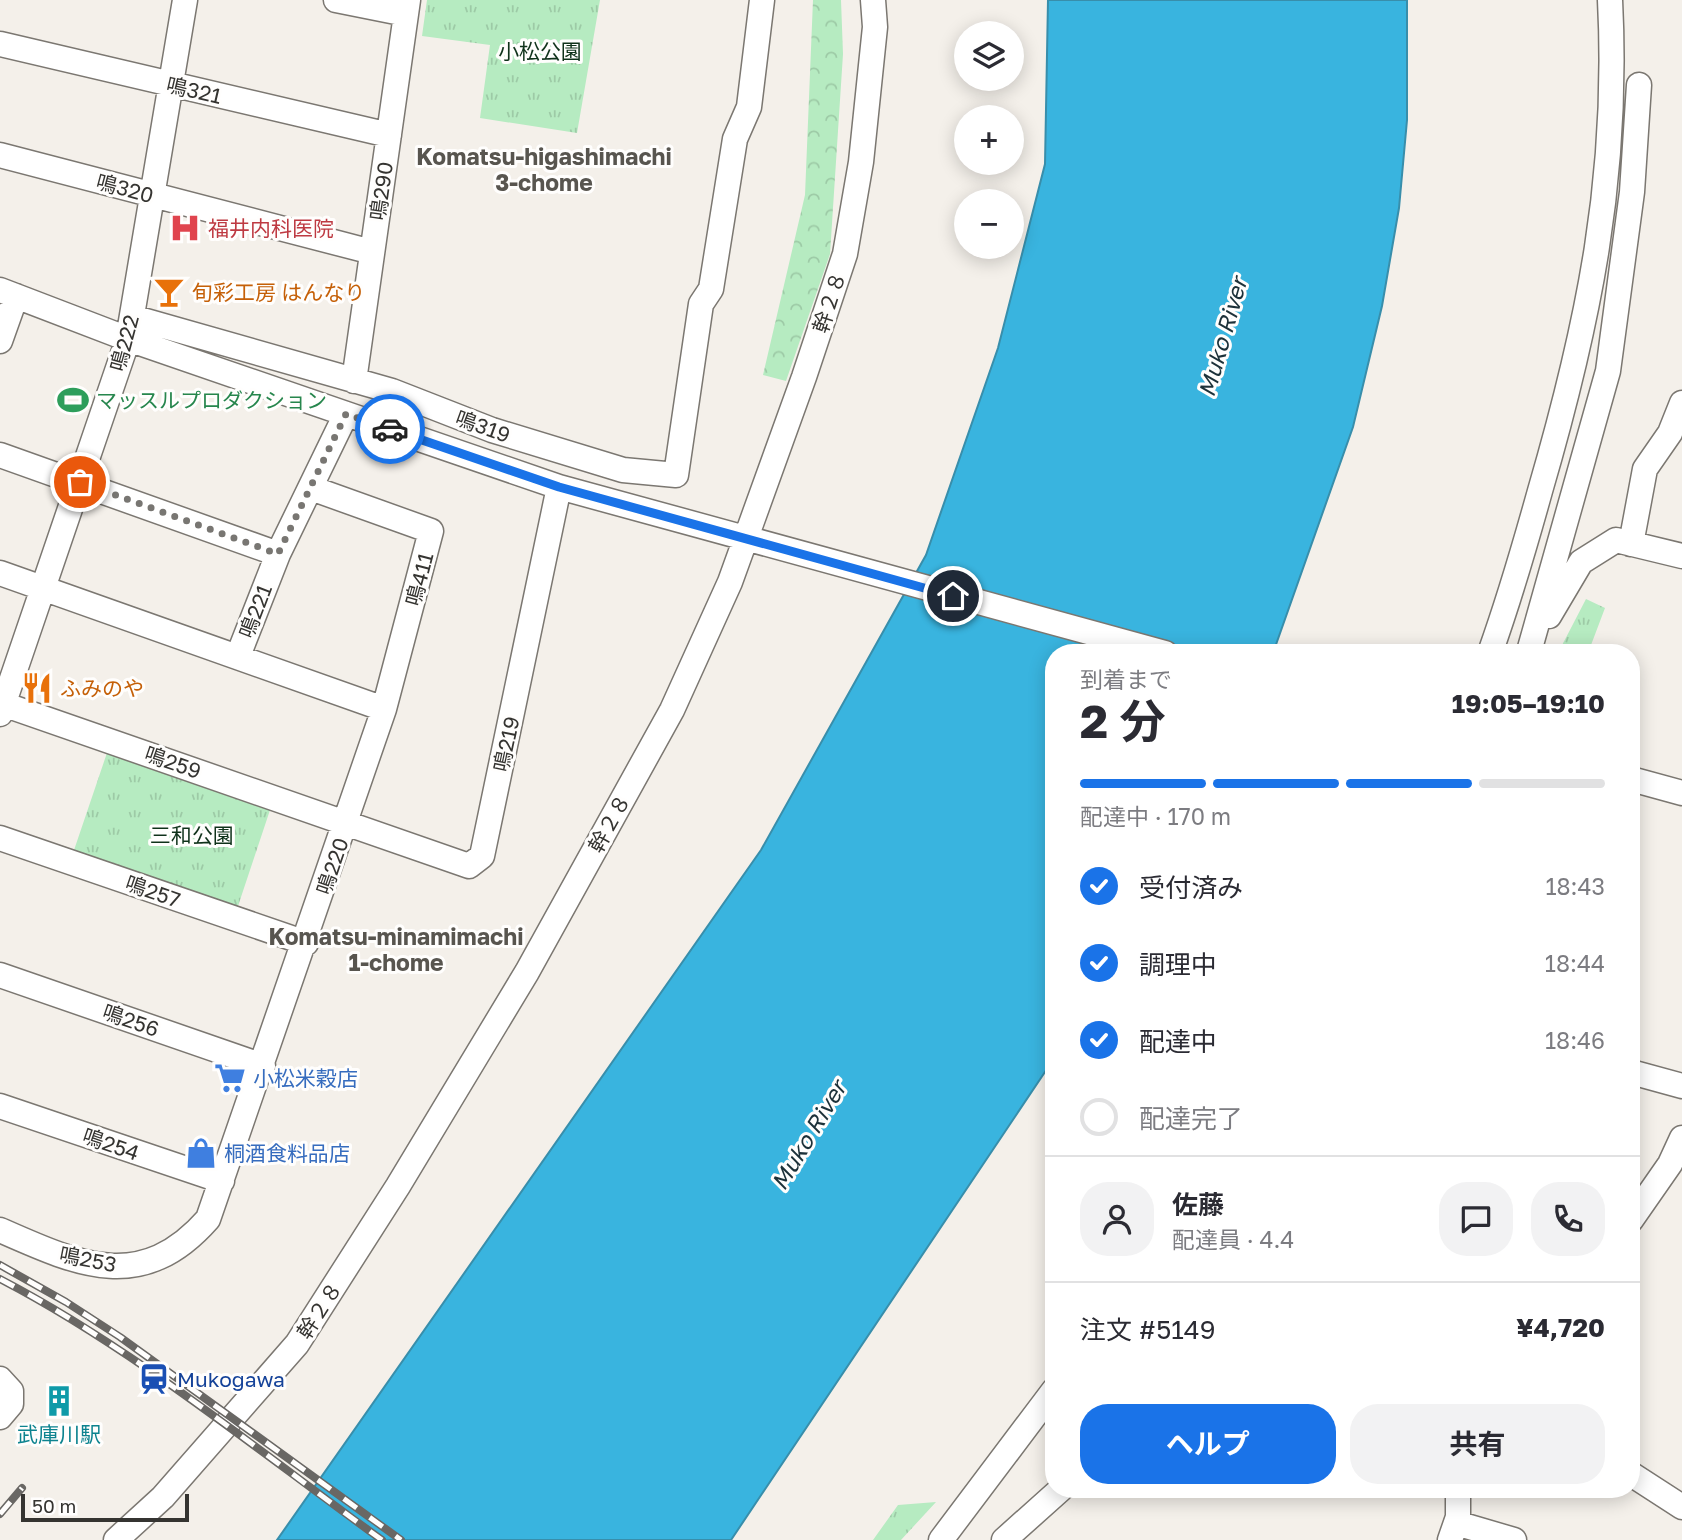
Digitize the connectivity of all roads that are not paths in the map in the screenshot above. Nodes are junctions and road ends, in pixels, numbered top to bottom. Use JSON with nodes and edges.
{"nodes":[{"id":1,"x":185,"y":0,"type":"edge"},
{"id":2,"x":336,"y":0,"type":"edge"},
{"id":3,"x":762,"y":0,"type":"edge"},
{"id":4,"x":873,"y":0,"type":"edge"},
{"id":5,"x":1610,"y":0,"type":"edge"},
{"id":6,"x":407,"y":7,"type":"edge"},
{"id":7,"x":0,"y":44,"type":"edge"},
{"id":8,"x":172,"y":85,"type":"junction"},
{"id":9,"x":1639,"y":85,"type":"dead end"},
{"id":10,"x":389,"y":135,"type":"junction"},
{"id":11,"x":0,"y":155,"type":"edge"},
{"id":12,"x":153,"y":195,"type":"junction"},
{"id":13,"x":372,"y":253,"type":"junction"},
{"id":14,"x":8,"y":293,"type":"edge"},
{"id":15,"x":130,"y":328,"type":"junction"},
{"id":16,"x":0,"y":341,"type":"edge"},
{"id":17,"x":354,"y":381,"type":"junction"},
{"id":18,"x":1682,"y":404,"type":"edge"},
{"id":19,"x":346,"y":414,"type":"junction"},
{"id":20,"x":1676,"y":434,"type":"edge"},
{"id":21,"x":0,"y":455,"type":"edge"},
{"id":22,"x":80,"y":482,"type":"junction"},
{"id":23,"x":559,"y":487,"type":"junction"},
{"id":24,"x":312,"y":488,"type":"junction"},
{"id":25,"x":745,"y":539,"type":"junction"},
{"id":26,"x":1631,"y":544,"type":"junction"},
{"id":27,"x":278,"y":554,"type":"junction"},
{"id":28,"x":1682,"y":556,"type":"edge"},
{"id":29,"x":0,"y":573,"type":"edge"},
{"id":30,"x":44,"y":588,"type":"junction"},
{"id":31,"x":1132,"y":644,"type":"edge"},
{"id":32,"x":1493,"y":644,"type":"edge"},
{"id":33,"x":1531,"y":644,"type":"edge"},
{"id":34,"x":1533,"y":644,"type":"edge"},
{"id":35,"x":237,"y":656,"type":"junction"},
{"id":36,"x":1,"y":707,"type":"edge"},
{"id":37,"x":384,"y":709,"type":"junction"},
{"id":38,"x":1640,"y":781,"type":"edge"},
{"id":39,"x":1682,"y":793,"type":"edge"},
{"id":40,"x":346,"y":822,"type":"junction"},
{"id":41,"x":0,"y":838,"type":"edge"},
{"id":42,"x":306,"y":943,"type":"junction"},
{"id":43,"x":0,"y":975,"type":"edge"},
{"id":44,"x":263,"y":1066,"type":"junction"},
{"id":45,"x":1640,"y":1074,"type":"edge"},
{"id":46,"x":1682,"y":1086,"type":"edge"},
{"id":47,"x":0,"y":1106,"type":"edge"},
{"id":48,"x":1682,"y":1138,"type":"edge"},
{"id":49,"x":1676,"y":1166,"type":"edge"},
{"id":50,"x":222,"y":1181,"type":"junction"},
{"id":51,"x":1640,"y":1209,"type":"edge"},
{"id":52,"x":0,"y":1230,"type":"edge"},
{"id":53,"x":5,"y":1385,"type":"edge"},
{"id":54,"x":1045,"y":1402,"type":"edge"},
{"id":55,"x":0,"y":1417,"type":"edge"},
{"id":56,"x":1640,"y":1480,"type":"edge"},
{"id":57,"x":1051,"y":1498,"type":"edge"},
{"id":58,"x":1457,"y":1498,"type":"edge"},
{"id":59,"x":1682,"y":1507,"type":"edge"},
{"id":60,"x":1453,"y":1532,"type":"edge"},
{"id":61,"x":116,"y":1540,"type":"edge"},
{"id":62,"x":941,"y":1540,"type":"edge"},
{"id":63,"x":1004,"y":1540,"type":"edge"},
{"id":64,"x":1514,"y":1540,"type":"edge"}],
"edges":[{"from":1,"to":8,"type":"street","name":"鳴222"},
{"from":2,"to":6,"type":"street"},
{"from":3,"to":17,"type":"street","name":"鳴319"},
{"from":4,"to":25,"type":"street","name":"幹２８"},
{"from":5,"to":32,"type":"street"},
{"from":6,"to":10,"type":"street","name":"鳴290"},
{"from":7,"to":8,"type":"street","name":"鳴321"},
{"from":8,"to":10,"type":"street","name":"鳴321"},
{"from":8,"to":12,"type":"street","name":"鳴222"},
{"from":9,"to":33,"type":"street"},
{"from":10,"to":13,"type":"street","name":"鳴290"},
{"from":11,"to":12,"type":"street","name":"鳴320"},
{"from":12,"to":13,"type":"street","name":"鳴320"},
{"from":12,"to":15,"type":"street","name":"鳴222"},
{"from":13,"to":17,"type":"street","name":"鳴290"},
{"from":14,"to":15,"type":"street"},
{"from":14,"to":16,"type":"street"},
{"from":15,"to":17,"type":"street","name":"鳴319"},
{"from":15,"to":19,"type":"street"},
{"from":15,"to":22,"type":"street","name":"鳴222"},
{"from":18,"to":20,"type":"street"},
{"from":19,"to":23,"type":"street"},
{"from":19,"to":24,"type":"street","name":"鳴221"},
{"from":20,"to":26,"type":"street"},
{"from":21,"to":22,"type":"street"},
{"from":22,"to":27,"type":"street"},
{"from":22,"to":30,"type":"street","name":"鳴222"},
{"from":23,"to":25,"type":"street"},
{"from":23,"to":40,"type":"street","name":"鳴219"},
{"from":24,"to":27,"type":"street","name":"鳴221"},
{"from":24,"to":37,"type":"street","name":"鳴411"},
{"from":25,"to":31,"type":"street"},
{"from":25,"to":61,"type":"street","name":"幹２８"},
{"from":26,"to":28,"type":"street"},
{"from":26,"to":34,"type":"street"},
{"from":27,"to":35,"type":"street","name":"鳴221"},
{"from":29,"to":30,"type":"street"},
{"from":30,"to":35,"type":"street"},
{"from":30,"to":36,"type":"street","name":"鳴222"},
{"from":35,"to":37,"type":"street"},
{"from":36,"to":40,"type":"street","name":"鳴259"},
{"from":37,"to":40,"type":"street","name":"鳴220"},
{"from":38,"to":39,"type":"street"},
{"from":40,"to":42,"type":"street","name":"鳴220"},
{"from":41,"to":42,"type":"street","name":"鳴257"},
{"from":42,"to":44,"type":"street","name":"鳴220"},
{"from":43,"to":44,"type":"street","name":"鳴256"},
{"from":44,"to":50,"type":"street","name":"鳴220"},
{"from":45,"to":46,"type":"street"},
{"from":47,"to":50,"type":"street","name":"鳴254"},
{"from":48,"to":49,"type":"street"},
{"from":49,"to":51,"type":"street"},
{"from":50,"to":52,"type":"street","name":"鳴253"},
{"from":53,"to":55,"type":"street"},
{"from":54,"to":62,"type":"street"},
{"from":56,"to":59,"type":"street"},
{"from":57,"to":63,"type":"street"},
{"from":58,"to":60,"type":"street"},
{"from":60,"to":64,"type":"street"}]}
